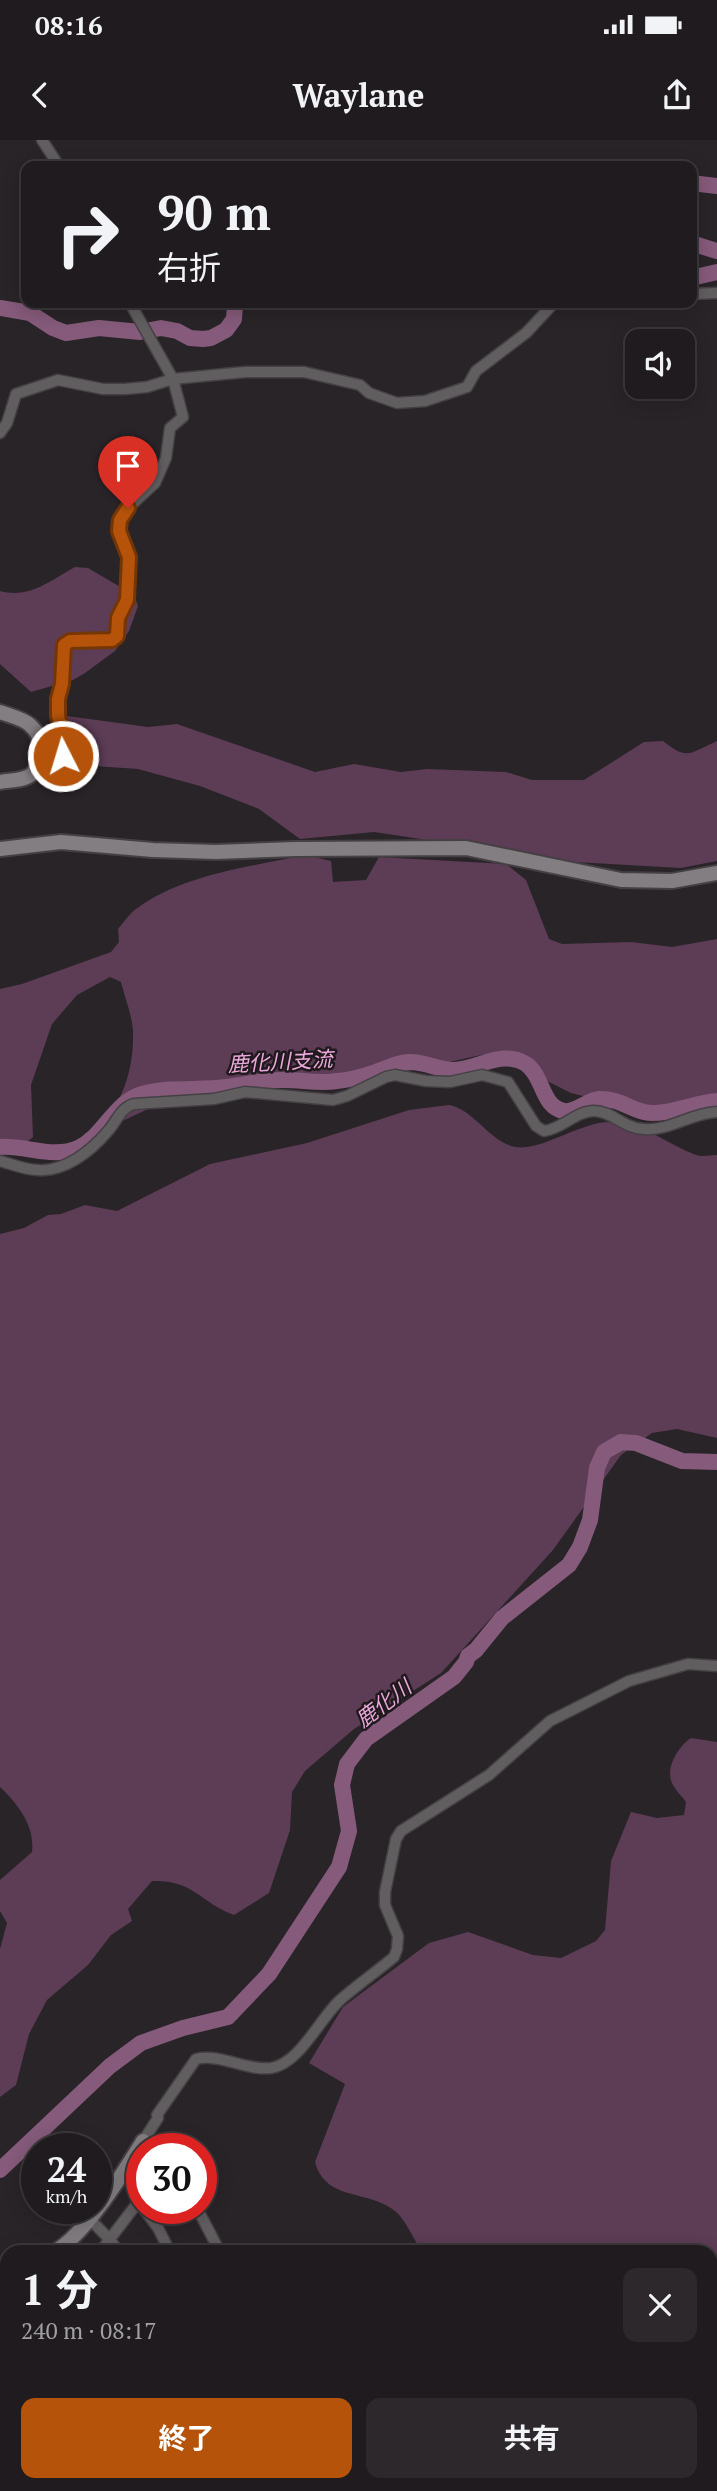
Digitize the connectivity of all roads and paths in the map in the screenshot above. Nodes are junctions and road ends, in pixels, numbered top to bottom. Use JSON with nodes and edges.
{"nodes":[{"id":1,"x":42,"y":140,"type":"edge"},
{"id":2,"x":56,"y":161,"type":"edge"},
{"id":3,"x":717,"y":293,"type":"edge"},
{"id":4,"x":697,"y":294,"type":"edge"},
{"id":5,"x":133,"y":308,"type":"edge"},
{"id":6,"x":549,"y":308,"type":"edge"},
{"id":7,"x":173,"y":379,"type":"junction"},
{"id":8,"x":0,"y":433,"type":"edge"},
{"id":9,"x":0,"y":712,"type":"edge"},
{"id":10,"x":63,"y":756,"type":"dead end"},
{"id":11,"x":0,"y":782,"type":"edge"},
{"id":12,"x":0,"y":849,"type":"edge"},
{"id":13,"x":717,"y":873,"type":"edge"},
{"id":14,"x":717,"y":1112,"type":"edge"},
{"id":15,"x":0,"y":1161,"type":"edge"},
{"id":16,"x":717,"y":1666,"type":"edge"},
{"id":17,"x":152,"y":2133,"type":"edge"},
{"id":18,"x":126,"y":2171,"type":"edge"},
{"id":19,"x":112,"y":2188,"type":"edge"},
{"id":20,"x":126,"y":2221,"type":"edge"},
{"id":21,"x":84,"y":2224,"type":"edge"},
{"id":22,"x":95,"y":2224,"type":"edge"},
{"id":23,"x":155,"y":2224,"type":"edge"},
{"id":24,"x":205,"y":2224,"type":"edge"},
{"id":25,"x":110,"y":2240,"type":"junction"},
{"id":26,"x":65,"y":2245,"type":"edge"},
{"id":27,"x":106,"y":2245,"type":"edge"},
{"id":28,"x":114,"y":2245,"type":"edge"},
{"id":29,"x":166,"y":2245,"type":"edge"},
{"id":30,"x":216,"y":2245,"type":"edge"}],
"edges":[{"from":1,"to":2,"type":"street"},
{"from":3,"to":4,"type":"street"},
{"from":5,"to":7,"type":"street"},
{"from":6,"to":7,"type":"street"},
{"from":7,"to":8,"type":"street"},
{"from":7,"to":10,"type":"street"},
{"from":9,"to":11,"type":"street"},
{"from":12,"to":13,"type":"street"},
{"from":14,"to":15,"type":"street"},
{"from":16,"to":17,"type":"street"},
{"from":18,"to":19,"type":"street"},
{"from":20,"to":25,"type":"street"},
{"from":21,"to":26,"type":"street"},
{"from":22,"to":25,"type":"street"},
{"from":23,"to":29,"type":"street"},
{"from":24,"to":30,"type":"street"},
{"from":25,"to":27,"type":"street"},
{"from":25,"to":28,"type":"street"}]}
